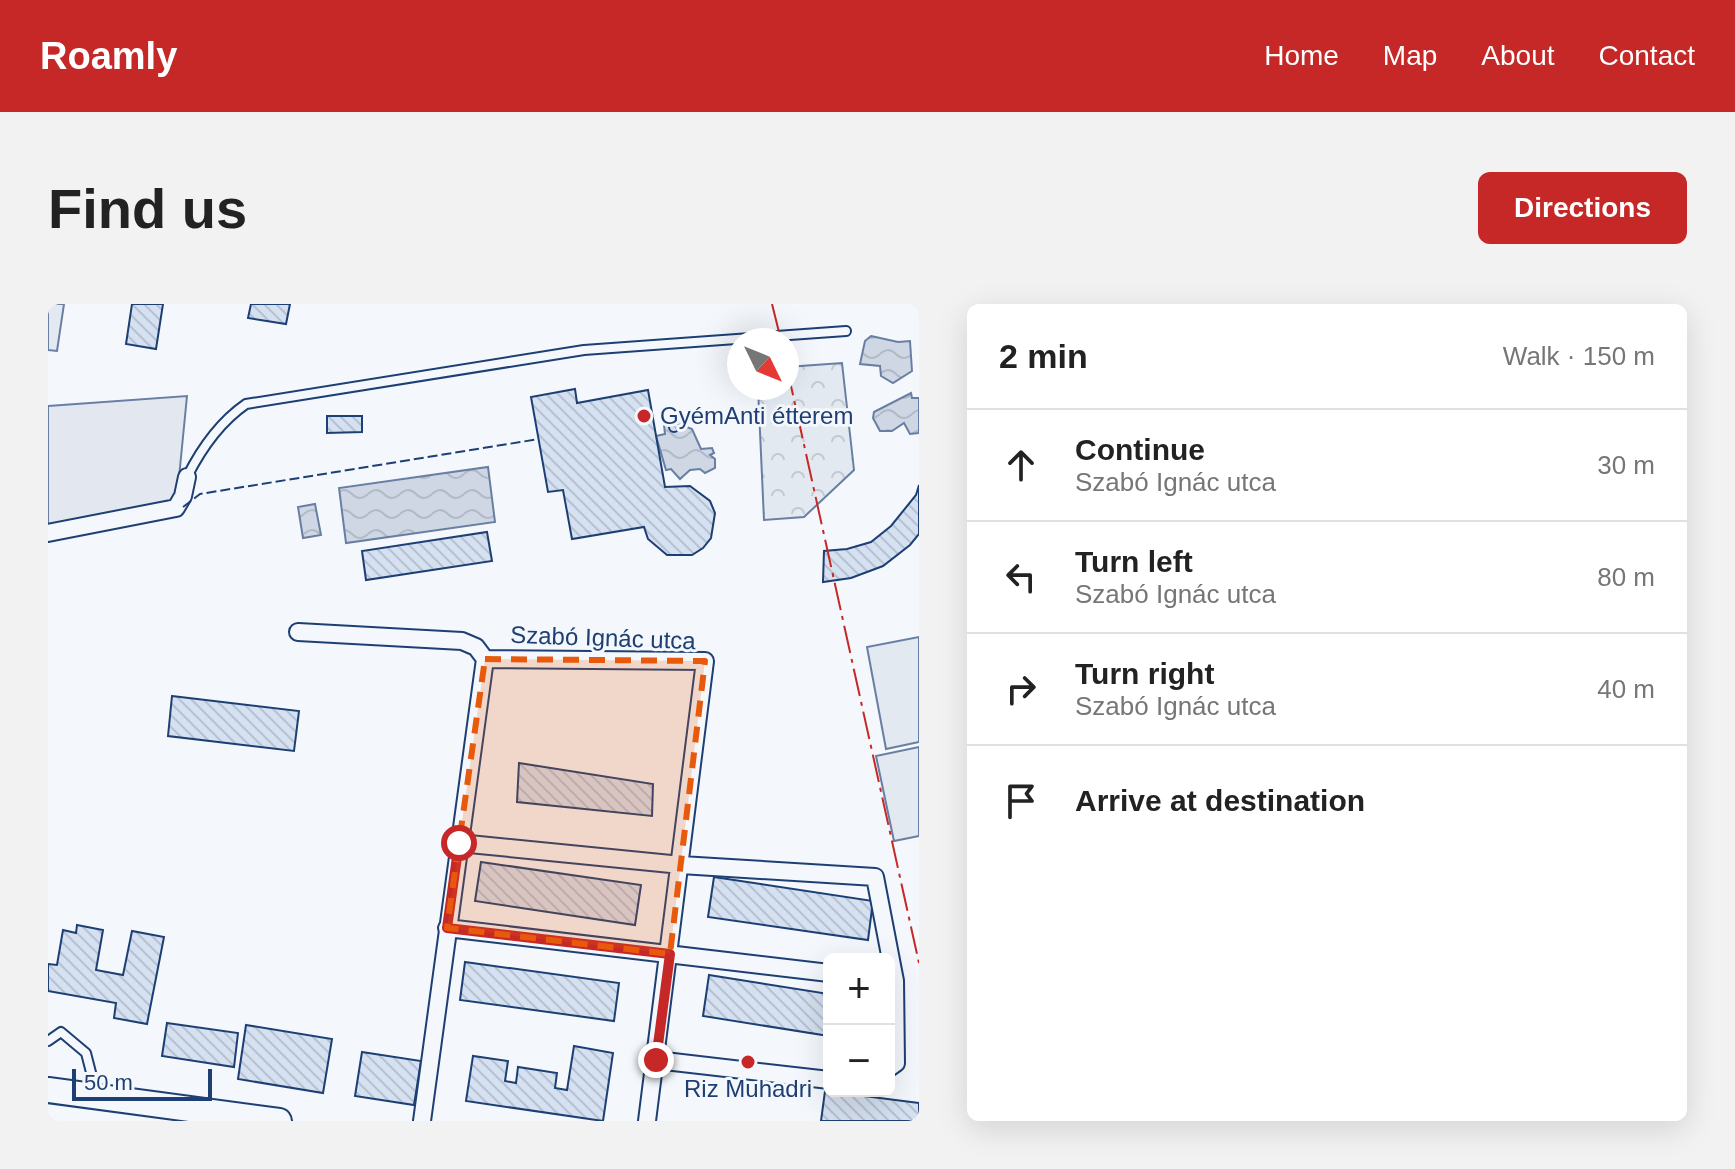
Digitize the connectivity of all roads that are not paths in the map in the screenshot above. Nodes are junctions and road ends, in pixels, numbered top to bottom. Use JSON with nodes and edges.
{"nodes":[{"id":1,"x":846,"y":331,"type":"dead end"},
{"id":2,"x":187,"y":477,"type":"joint"},
{"id":3,"x":48,"y":533,"type":"edge"},
{"id":4,"x":298,"y":632,"type":"dead end"},
{"id":5,"x":485,"y":659,"type":"junction"},
{"id":6,"x":459,"y":843,"type":"junction"},
{"id":7,"x":681,"y":865,"type":"junction"},
{"id":8,"x":447,"y":928,"type":"junction"},
{"id":9,"x":888,"y":953,"type":"edge"},
{"id":10,"x":670,"y":954,"type":"junction"},
{"id":11,"x":823,"y":972,"type":"edge"},
{"id":12,"x":48,"y":1041,"type":"edge"},
{"id":13,"x":895,"y":1042,"type":"edge"},
{"id":14,"x":656,"y":1060,"type":"junction"},
{"id":15,"x":895,"y":1064,"type":"edge"},
{"id":16,"x":823,"y":1079,"type":"edge"},
{"id":17,"x":48,"y":1090,"type":"edge"},
{"id":18,"x":97,"y":1096,"type":"junction"},
{"id":19,"x":221,"y":1117,"type":"edge"},
{"id":20,"x":145,"y":1121,"type":"edge"},
{"id":21,"x":278,"y":1121,"type":"edge"},
{"id":22,"x":422,"y":1121,"type":"edge"},
{"id":23,"x":647,"y":1121,"type":"edge"}],
"edges":[{"from":1,"to":2,"type":"lane"},
{"from":2,"to":3,"type":"street"},
{"from":4,"to":5,"type":"street"},
{"from":5,"to":6,"type":"street","name":"Szabó Ignác utca"},
{"from":5,"to":7,"type":"street","name":"Szabó Ignác utca"},
{"from":6,"to":7,"type":"street"},
{"from":6,"to":8,"type":"street","name":"Szabó Ignác utca"},
{"from":7,"to":9,"type":"street"},
{"from":7,"to":10,"type":"street","name":"Szabó Ignác utca"},
{"from":8,"to":10,"type":"street"},
{"from":8,"to":22,"type":"street","name":"Szabó Ignác utca"},
{"from":10,"to":11,"type":"street"},
{"from":10,"to":14,"type":"street","name":"Szabó Ignác utca"},
{"from":12,"to":18,"type":"lane"},
{"from":13,"to":15,"type":"street"},
{"from":14,"to":16,"type":"street"},
{"from":14,"to":23,"type":"street","name":"Szabó Ignác utca"},
{"from":17,"to":18,"type":"street"},
{"from":18,"to":19,"type":"street"},
{"from":18,"to":20,"type":"street"},
{"from":19,"to":21,"type":"street"}]}
